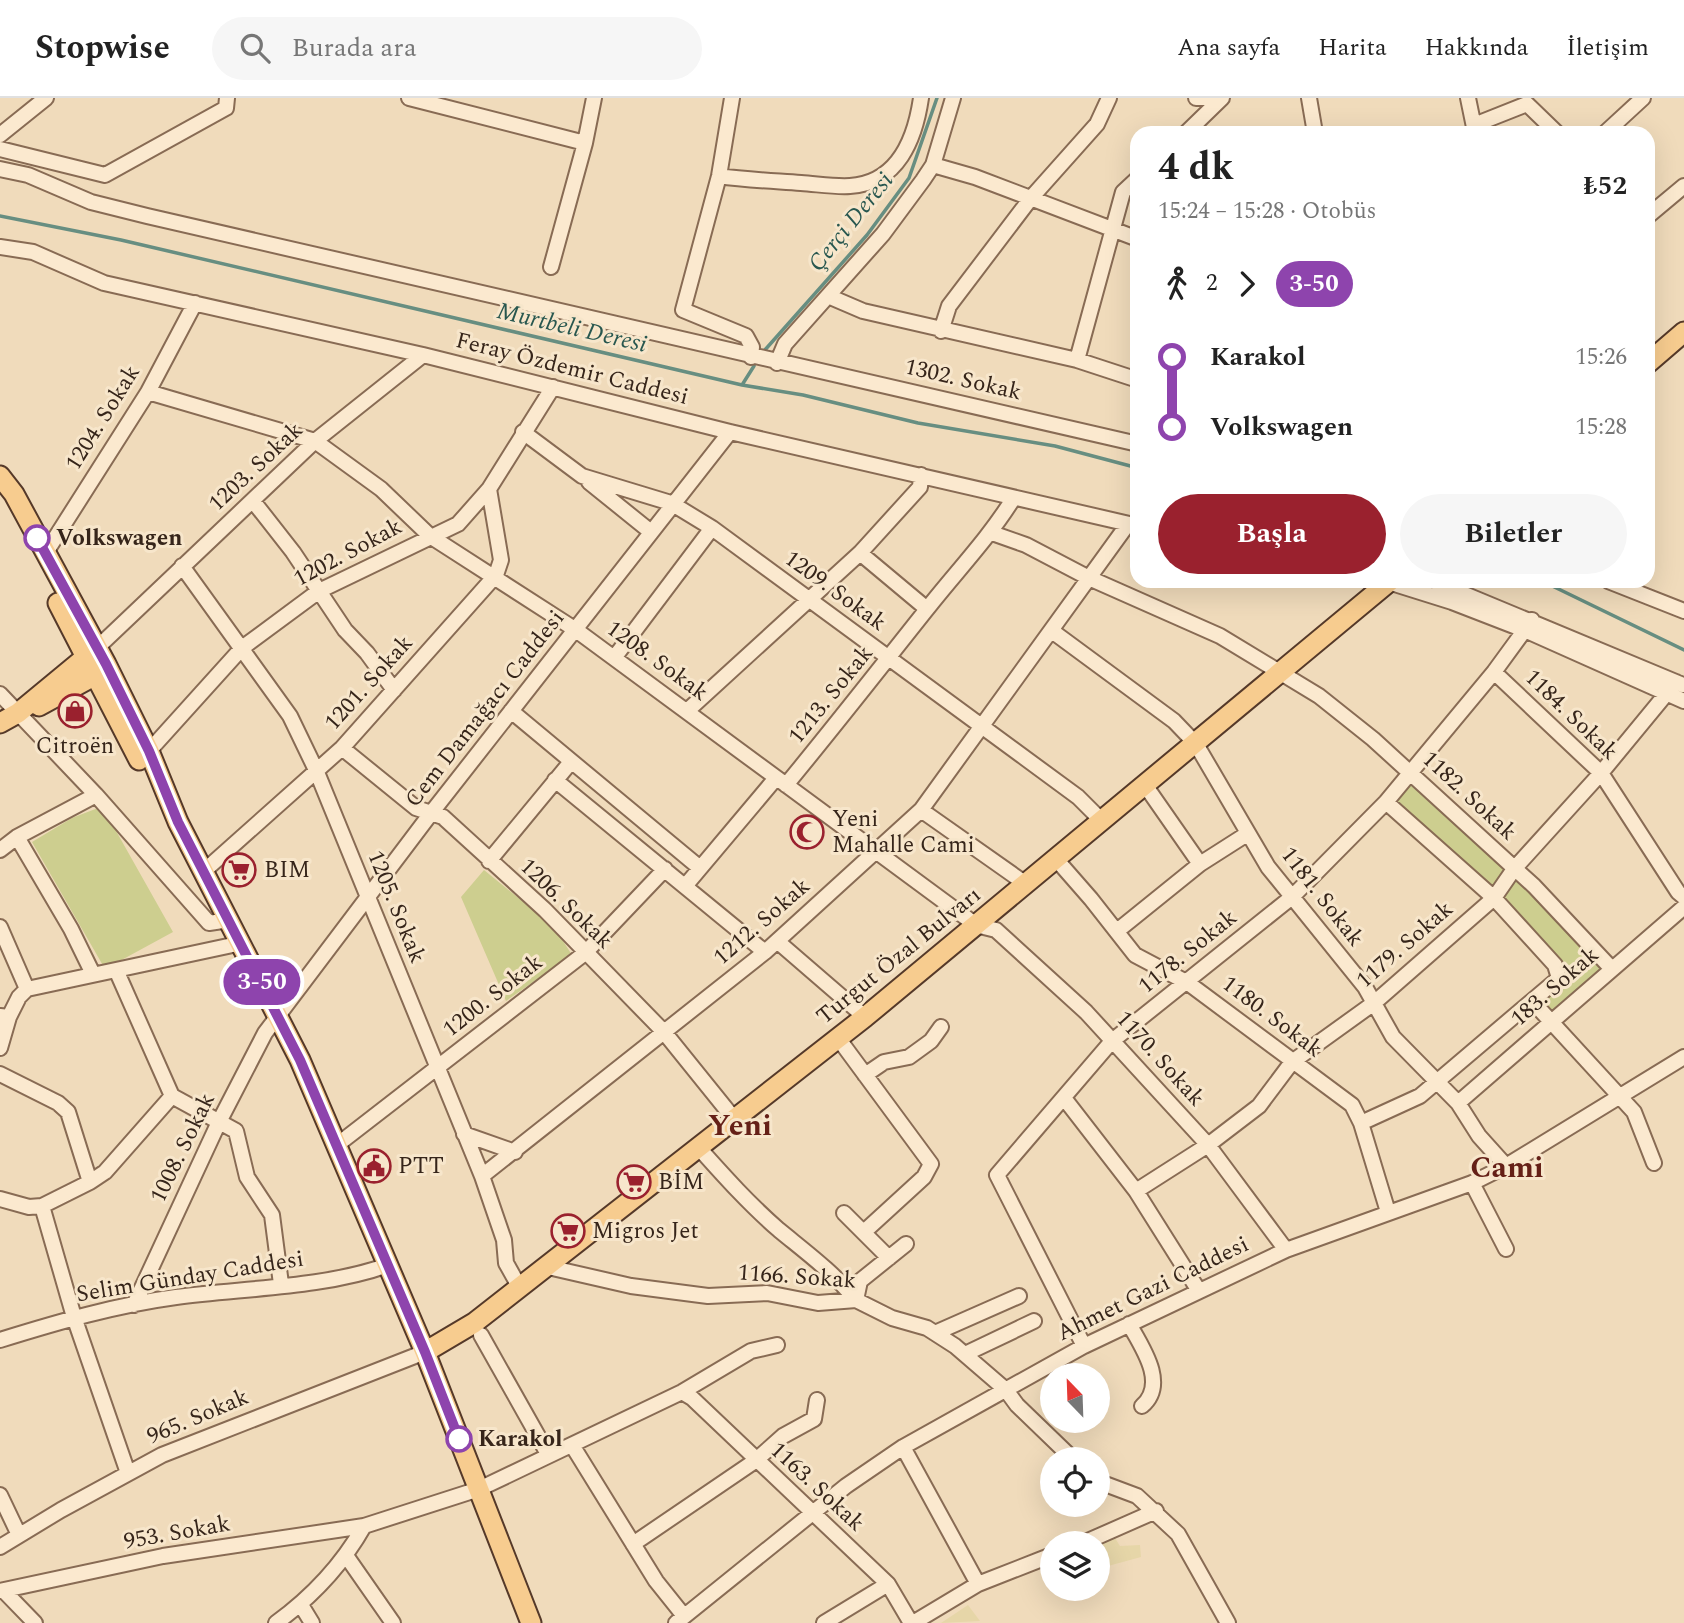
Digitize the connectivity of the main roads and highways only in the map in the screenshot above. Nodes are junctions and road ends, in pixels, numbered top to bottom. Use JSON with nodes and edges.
{"nodes":[{"id":1,"x":1684,"y":332,"type":"edge"},
{"id":2,"x":1655,"y":357,"type":"edge"},
{"id":3,"x":0,"y":478,"type":"edge"},
{"id":4,"x":1380,"y":588,"type":"edge"},
{"id":5,"x":95,"y":662,"type":"junction"},
{"id":6,"x":0,"y":723,"type":"edge"},
{"id":7,"x":178,"y":822,"type":"junction"},
{"id":8,"x":425,"y":1352,"type":"junction"},
{"id":9,"x":531,"y":1623,"type":"edge"}],
"edges":[{"from":1,"to":2,"type":"main road"},
{"from":3,"to":5,"type":"main road"},
{"from":3,"to":5,"type":"main road"},
{"from":4,"to":8,"type":"main road","name":"Turgut Özal Bulvarı"},
{"from":5,"to":6,"type":"main road"},
{"from":5,"to":7,"type":"main road"},
{"from":5,"to":7,"type":"main road"},
{"from":7,"to":8,"type":"main road"},
{"from":8,"to":9,"type":"main road"}]}
